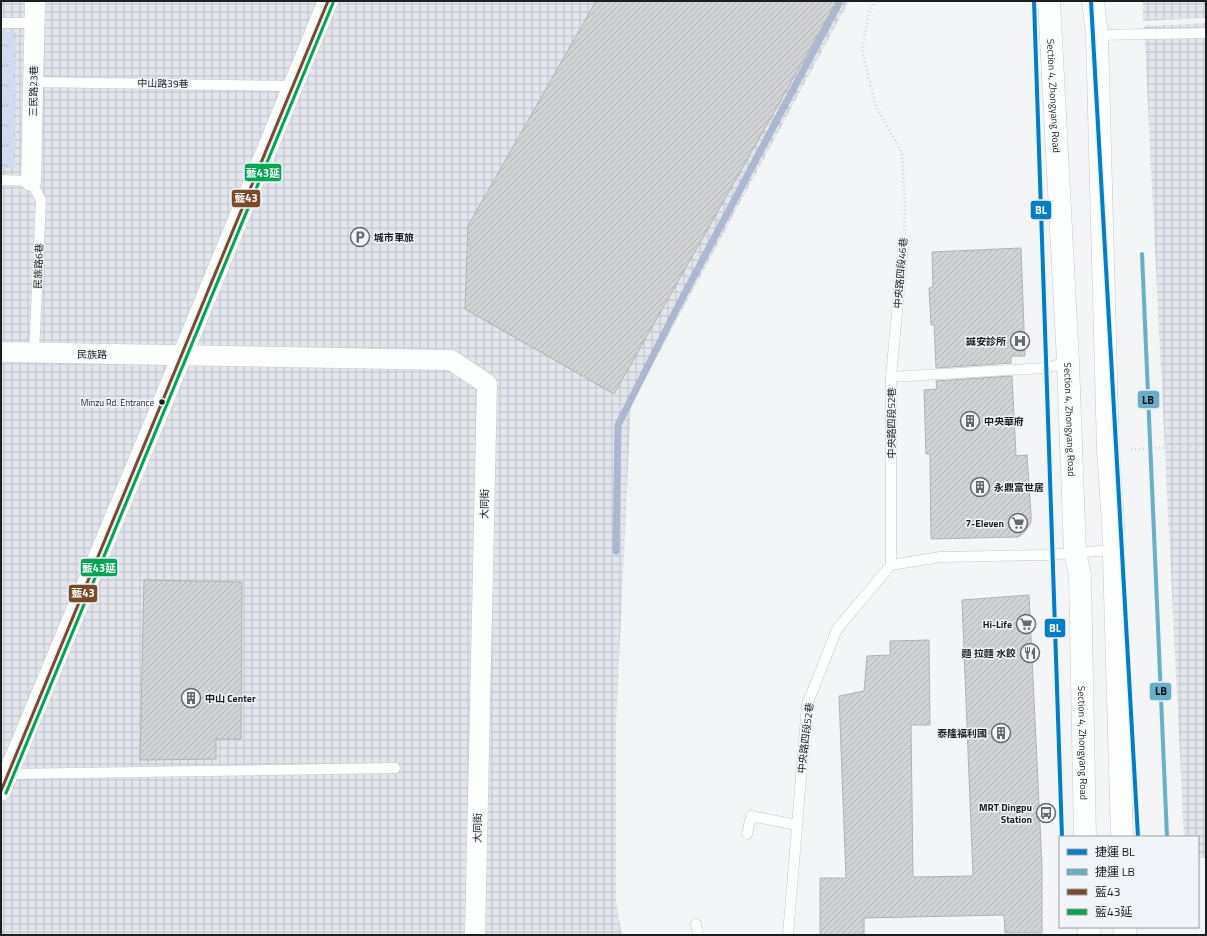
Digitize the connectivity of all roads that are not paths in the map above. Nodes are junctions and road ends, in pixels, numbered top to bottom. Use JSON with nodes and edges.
{"nodes":[{"id":1,"x":35,"y":1,"type":"edge"},
{"id":2,"x":328,"y":1,"type":"edge"},
{"id":3,"x":1049,"y":1,"type":"edge"},
{"id":4,"x":1093,"y":1,"type":"edge"},
{"id":5,"x":1,"y":23,"type":"edge"},
{"id":6,"x":34,"y":23,"type":"junction"},
{"id":7,"x":1206,"y":33,"type":"edge"},
{"id":8,"x":1097,"y":35,"type":"junction"},
{"id":9,"x":33,"y":82,"type":"junction"},
{"id":10,"x":293,"y":86,"type":"junction"},
{"id":11,"x":1,"y":180,"type":"edge"},
{"id":12,"x":31,"y":181,"type":"junction"},
{"id":13,"x":903,"y":248,"type":"road end"},
{"id":14,"x":1,"y":352,"type":"edge"},
{"id":15,"x":34,"y":353,"type":"junction"},
{"id":16,"x":182,"y":356,"type":"junction"},
{"id":17,"x":1068,"y":362,"type":"junction"},
{"id":18,"x":890,"y":377,"type":"junction"},
{"id":19,"x":1113,"y":550,"type":"junction"},
{"id":20,"x":1075,"y":553,"type":"junction"},
{"id":21,"x":891,"y":565,"type":"junction"},
{"id":22,"x":395,"y":768,"type":"dead end"},
{"id":23,"x":4,"y":782,"type":"edge"},
{"id":24,"x":797,"y":825,"type":"junction"},
{"id":25,"x":747,"y":834,"type":"dead end"},
{"id":26,"x":1085,"y":836,"type":"edge"},
{"id":27,"x":1122,"y":836,"type":"edge"},
{"id":28,"x":696,"y":924,"type":"dead end"},
{"id":29,"x":475,"y":935,"type":"edge"},
{"id":30,"x":698,"y":935,"type":"edge"},
{"id":31,"x":788,"y":935,"type":"edge"}],
"edges":[{"from":1,"to":6,"type":"street","name":"三民路23巷"},
{"from":2,"to":10,"type":"street"},
{"from":3,"to":17,"type":"main road","name":"Section 4, Zhongyang Road"},
{"from":4,"to":8,"type":"main road"},
{"from":5,"to":6,"type":"lane"},
{"from":6,"to":9,"type":"street","name":"三民路23巷"},
{"from":7,"to":8,"type":"lane"},
{"from":8,"to":19,"type":"main road"},
{"from":9,"to":10,"type":"lane","name":"中山路39巷"},
{"from":9,"to":12,"type":"street","name":"三民路23巷"},
{"from":10,"to":16,"type":"street"},
{"from":11,"to":12,"type":"lane"},
{"from":12,"to":15,"type":"lane","name":"民族路6巷"},
{"from":13,"to":18,"type":"lane","name":"中央路四段46巷"},
{"from":14,"to":15,"type":"street","name":"民族路"},
{"from":15,"to":16,"type":"street","name":"民族路"},
{"from":16,"to":23,"type":"street"},
{"from":16,"to":29,"type":"street","name":"大同街"},
{"from":17,"to":18,"type":"lane"},
{"from":17,"to":20,"type":"main road","name":"Section 4, Zhongyang Road"},
{"from":18,"to":21,"type":"lane","name":"中央路四段52巷"},
{"from":19,"to":20,"type":"lane"},
{"from":19,"to":27,"type":"main road"},
{"from":20,"to":21,"type":"lane"},
{"from":20,"to":26,"type":"main road","name":"Section 4, Zhongyang Road"},
{"from":21,"to":24,"type":"lane","name":"中央路四段52巷"},
{"from":22,"to":23,"type":"lane"},
{"from":24,"to":25,"type":"lane"},
{"from":24,"to":31,"type":"lane","name":"中央路四段52巷"},
{"from":28,"to":30,"type":"lane"}]}
